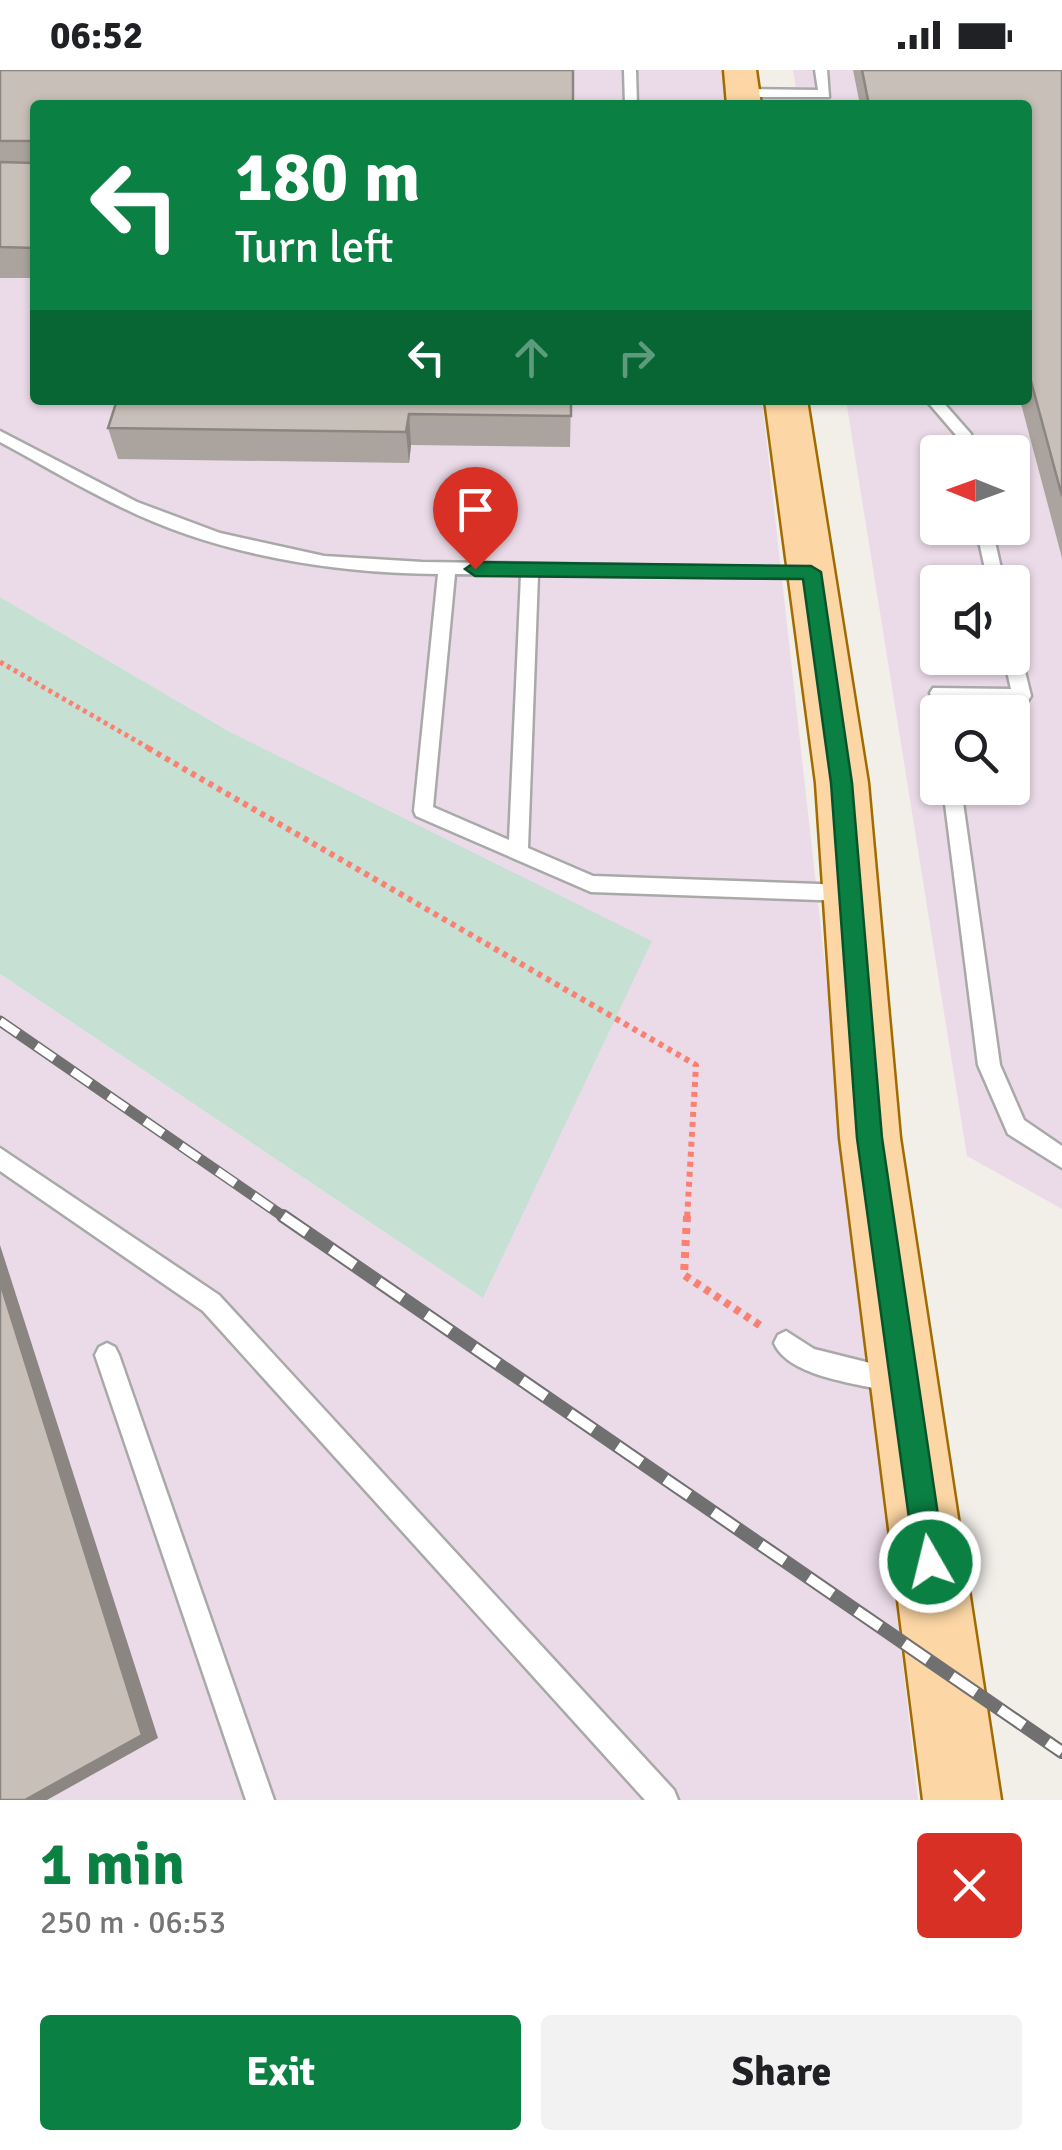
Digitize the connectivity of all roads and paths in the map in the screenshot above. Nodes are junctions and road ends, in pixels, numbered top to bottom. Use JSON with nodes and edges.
{"nodes":[{"id":1,"x":630,"y":70,"type":"edge"},
{"id":2,"x":821,"y":70,"type":"edge"},
{"id":3,"x":742,"y":89,"type":"edge"},
{"id":4,"x":631,"y":100,"type":"edge"},
{"id":5,"x":826,"y":100,"type":"edge"},
{"id":6,"x":787,"y":405,"type":"edge"},
{"id":7,"x":937,"y":405,"type":"edge"},
{"id":8,"x":963,"y":435,"type":"edge"},
{"id":9,"x":0,"y":436,"type":"edge"},
{"id":10,"x":448,"y":569,"type":"junction"},
{"id":11,"x":530,"y":569,"type":"junction"},
{"id":12,"x":811,"y":572,"type":"junction"},
{"id":13,"x":0,"y":662,"type":"edge"},
{"id":14,"x":939,"y":695,"type":"edge"},
{"id":15,"x":994,"y":695,"type":"edge"},
{"id":16,"x":954,"y":805,"type":"edge"},
{"id":17,"x":518,"y":852,"type":"junction"},
{"id":18,"x":850,"y":894,"type":"junction"},
{"id":19,"x":0,"y":1158,"type":"edge"},
{"id":20,"x":1062,"y":1158,"type":"edge"},
{"id":21,"x":786,"y":1343,"type":"joint"},
{"id":22,"x":107,"y":1356,"type":"dead end"},
{"id":23,"x":904,"y":1383,"type":"junction"},
{"id":24,"x":260,"y":1800,"type":"edge"},
{"id":25,"x":664,"y":1800,"type":"edge"},
{"id":26,"x":962,"y":1800,"type":"edge"}],
"edges":[{"from":1,"to":4,"type":"lane"},
{"from":2,"to":5,"type":"lane"},
{"from":3,"to":5,"type":"lane"},
{"from":6,"to":12,"type":"main road"},
{"from":7,"to":8,"type":"lane"},
{"from":9,"to":10,"type":"lane"},
{"from":10,"to":11,"type":"lane"},
{"from":10,"to":17,"type":"lane"},
{"from":11,"to":12,"type":"lane"},
{"from":11,"to":17,"type":"lane"},
{"from":12,"to":18,"type":"main road"},
{"from":13,"to":21,"type":"path"},
{"from":14,"to":15,"type":"lane"},
{"from":16,"to":20,"type":"lane"},
{"from":17,"to":18,"type":"lane"},
{"from":18,"to":23,"type":"main road"},
{"from":19,"to":25,"type":"lane"},
{"from":21,"to":23,"type":"lane"},
{"from":22,"to":24,"type":"lane"},
{"from":23,"to":26,"type":"main road"}]}
